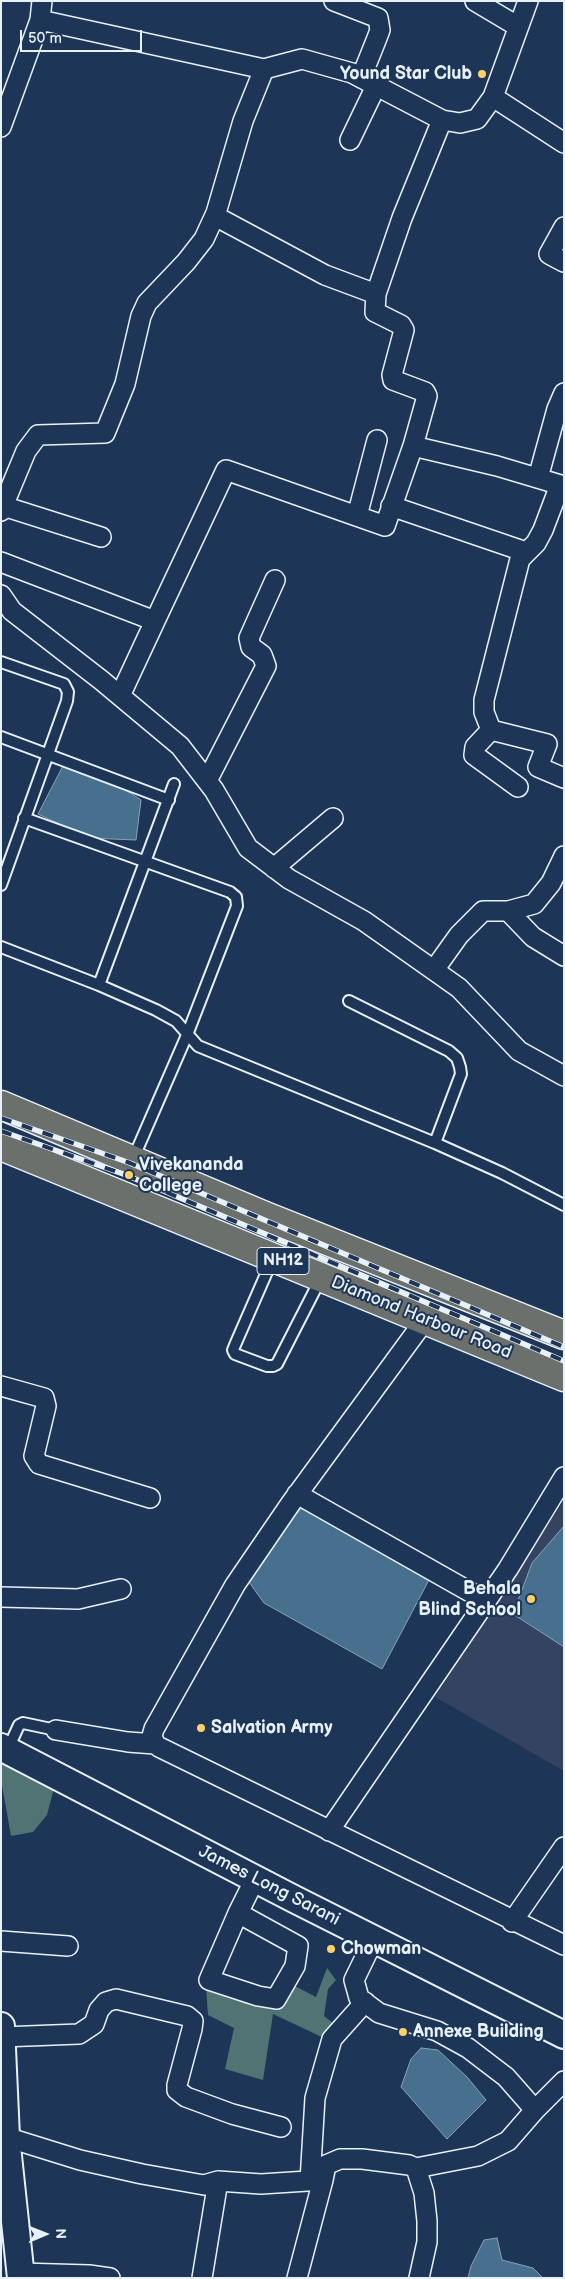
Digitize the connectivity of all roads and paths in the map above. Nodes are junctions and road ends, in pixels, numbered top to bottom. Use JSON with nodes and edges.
{"nodes":[{"id":1,"x":334,"y":1,"type":"edge"},
{"id":2,"x":475,"y":1,"type":"edge"},
{"id":3,"x":528,"y":1,"type":"edge"},
{"id":4,"x":41,"y":10,"type":"edge"},
{"id":5,"x":517,"y":26,"type":"junction"},
{"id":6,"x":264,"y":69,"type":"junction"},
{"id":7,"x":368,"y":82,"type":"junction"},
{"id":8,"x":493,"y":97,"type":"junction"},
{"id":9,"x":442,"y":120,"type":"junction"},
{"id":10,"x":1,"y":126,"type":"edge"},
{"id":11,"x":350,"y":140,"type":"dead end"},
{"id":12,"x":564,"y":143,"type":"edge"},
{"id":13,"x":215,"y":216,"type":"junction"},
{"id":14,"x":564,"y":227,"type":"edge"},
{"id":15,"x":564,"y":262,"type":"edge"},
{"id":16,"x":376,"y":294,"type":"junction"},
{"id":17,"x":564,"y":393,"type":"edge"},
{"id":18,"x":377,"y":440,"type":"dead end"},
{"id":19,"x":412,"y":446,"type":"junction"},
{"id":20,"x":538,"y":478,"type":"junction"},
{"id":21,"x":562,"y":485,"type":"edge"},
{"id":22,"x":391,"y":506,"type":"junction"},
{"id":23,"x":2,"y":508,"type":"edge"},
{"id":24,"x":357,"y":516,"type":"junction"},
{"id":25,"x":101,"y":537,"type":"dead end"},
{"id":26,"x":526,"y":552,"type":"junction"},
{"id":27,"x":1,"y":562,"type":"edge"},
{"id":28,"x":275,"y":580,"type":"dead end"},
{"id":29,"x":1,"y":594,"type":"edge"},
{"id":30,"x":155,"y":621,"type":"junction"},
{"id":31,"x":1,"y":662,"type":"edge"},
{"id":32,"x":120,"y":696,"type":"junction"},
{"id":33,"x":491,"y":730,"type":"junction"},
{"id":34,"x":1,"y":737,"type":"edge"},
{"id":35,"x":48,"y":754,"type":"junction"},
{"id":36,"x":564,"y":778,"type":"edge"},
{"id":37,"x":207,"y":781,"type":"junction"},
{"id":38,"x":174,"y":784,"type":"dead end"},
{"id":39,"x":518,"y":787,"type":"dead end"},
{"id":40,"x":169,"y":800,"type":"junction"},
{"id":41,"x":24,"y":818,"type":"junction"},
{"id":42,"x":333,"y":818,"type":"dead end"},
{"id":43,"x":564,"y":856,"type":"edge"},
{"id":44,"x":146,"y":862,"type":"junction"},
{"id":45,"x":274,"y":868,"type":"junction"},
{"id":46,"x":1,"y":885,"type":"edge"},
{"id":47,"x":508,"y":912,"type":"junction"},
{"id":48,"x":1,"y":948,"type":"edge"},
{"id":49,"x":564,"y":956,"type":"edge"},
{"id":50,"x":434,"y":970,"type":"junction"},
{"id":51,"x":99,"y":984,"type":"junction"},
{"id":52,"x":349,"y":1001,"type":"dead end"},
{"id":53,"x":187,"y":1035,"type":"junction"},
{"id":54,"x":564,"y":1076,"type":"edge"},
{"id":55,"x":1,"y":1105,"type":"edge"},
{"id":56,"x":435,"y":1143,"type":"junction"},
{"id":57,"x":1,"y":1146,"type":"edge"},
{"id":58,"x":133,"y":1160,"type":"junction"},
{"id":59,"x":232,"y":1202,"type":"junction"},
{"id":60,"x":564,"y":1205,"type":"edge"},
{"id":61,"x":218,"y":1234,"type":"junction"},
{"id":62,"x":274,"y":1258,"type":"junction"},
{"id":63,"x":322,"y":1277,"type":"junction"},
{"id":64,"x":425,"y":1320,"type":"junction"},
{"id":65,"x":564,"y":1335,"type":"edge"},
{"id":66,"x":564,"y":1377,"type":"edge"},
{"id":67,"x":1,"y":1386,"type":"edge"},
{"id":68,"x":564,"y":1477,"type":"edge"},
{"id":69,"x":297,"y":1494,"type":"junction"},
{"id":70,"x":150,"y":1498,"type":"dead end"},
{"id":71,"x":121,"y":1589,"type":"dead end"},
{"id":72,"x":1,"y":1597,"type":"edge"},
{"id":73,"x":486,"y":1601,"type":"junction"},
{"id":74,"x":56,"y":1730,"type":"joint"},
{"id":75,"x":155,"y":1744,"type":"junction"},
{"id":76,"x":4,"y":1749,"type":"edge"},
{"id":77,"x":330,"y":1830,"type":"junction"},
{"id":78,"x":564,"y":1847,"type":"edge"},
{"id":79,"x":255,"y":1879,"type":"junction"},
{"id":80,"x":238,"y":1913,"type":"junction"},
{"id":81,"x":512,"y":1922,"type":"junction"},
{"id":82,"x":374,"y":1940,"type":"junction"},
{"id":83,"x":1,"y":1941,"type":"edge"},
{"id":84,"x":68,"y":1946,"type":"dead end"},
{"id":85,"x":564,"y":1946,"type":"edge"},
{"id":86,"x":365,"y":2002,"type":"junction"},
{"id":87,"x":1,"y":2026,"type":"edge"},
{"id":88,"x":564,"y":2035,"type":"edge"},
{"id":89,"x":2,"y":2036,"type":"edge"},
{"id":90,"x":560,"y":2091,"type":"edge"},
{"id":91,"x":535,"y":2110,"type":"junction"},
{"id":92,"x":281,"y":2127,"type":"dead end"},
{"id":93,"x":6,"y":2137,"type":"junction"},
{"id":94,"x":416,"y":2168,"type":"junction"},
{"id":95,"x":6,"y":2179,"type":"edge"},
{"id":96,"x":218,"y":2181,"type":"junction"},
{"id":97,"x":316,"y":2181,"type":"junction"},
{"id":98,"x":21,"y":2275,"type":"edge"},
{"id":99,"x":110,"y":2278,"type":"edge"},
{"id":100,"x":202,"y":2278,"type":"edge"},
{"id":101,"x":297,"y":2278,"type":"edge"},
{"id":102,"x":419,"y":2278,"type":"edge"}],
"edges":[{"from":1,"to":7,"type":"street"},
{"from":2,"to":5,"type":"street"},
{"from":3,"to":5,"type":"street"},
{"from":4,"to":6,"type":"street"},
{"from":4,"to":10,"type":"street"},
{"from":5,"to":8,"type":"street"},
{"from":6,"to":7,"type":"street"},
{"from":6,"to":13,"type":"street"},
{"from":7,"to":9,"type":"street"},
{"from":7,"to":11,"type":"street"},
{"from":8,"to":9,"type":"street"},
{"from":8,"to":12,"type":"street"},
{"from":9,"to":16,"type":"street"},
{"from":13,"to":16,"type":"street"},
{"from":13,"to":23,"type":"street"},
{"from":14,"to":15,"type":"street"},
{"from":16,"to":19,"type":"street"},
{"from":17,"to":20,"type":"street"},
{"from":18,"to":24,"type":"street"},
{"from":19,"to":20,"type":"street"},
{"from":19,"to":22,"type":"street"},
{"from":20,"to":21,"type":"street"},
{"from":21,"to":26,"type":"street"},
{"from":22,"to":24,"type":"street"},
{"from":22,"to":26,"type":"street"},
{"from":23,"to":25,"type":"street"},
{"from":24,"to":30,"type":"street"},
{"from":26,"to":33,"type":"street"},
{"from":27,"to":30,"type":"street"},
{"from":28,"to":37,"type":"street"},
{"from":29,"to":32,"type":"street"},
{"from":30,"to":32,"type":"street"},
{"from":31,"to":35,"type":"lane"},
{"from":32,"to":37,"type":"street"},
{"from":33,"to":36,"type":"street"},
{"from":33,"to":39,"type":"street"},
{"from":34,"to":35,"type":"lane"},
{"from":35,"to":40,"type":"lane"},
{"from":35,"to":41,"type":"lane"},
{"from":37,"to":45,"type":"street"},
{"from":38,"to":40,"type":"lane"},
{"from":40,"to":44,"type":"lane"},
{"from":41,"to":44,"type":"lane"},
{"from":41,"to":46,"type":"lane"},
{"from":42,"to":45,"type":"street"},
{"from":43,"to":47,"type":"street"},
{"from":44,"to":51,"type":"lane"},
{"from":44,"to":53,"type":"lane"},
{"from":45,"to":50,"type":"street"},
{"from":47,"to":49,"type":"street"},
{"from":47,"to":50,"type":"street"},
{"from":48,"to":51,"type":"lane"},
{"from":50,"to":54,"type":"street"},
{"from":51,"to":53,"type":"lane"},
{"from":52,"to":56,"type":"lane"},
{"from":53,"to":56,"type":"lane"},
{"from":53,"to":58,"type":"lane"},
{"from":55,"to":58,"type":"highway","name":"Diamond Harbour Road","number":"NH12"},
{"from":56,"to":60,"type":"lane"},
{"from":57,"to":61,"type":"highway","name":"Diamond Harbour Road","number":"NH12"},
{"from":58,"to":59,"type":"highway","name":"Diamond Harbour Road","number":"NH12"},
{"from":59,"to":61,"type":"highway"},
{"from":59,"to":65,"type":"highway","name":"Diamond Harbour Road","number":"NH12"},
{"from":61,"to":62,"type":"highway","name":"Diamond Harbour Road","number":"NH12"},
{"from":62,"to":63,"type":"highway","name":"Diamond Harbour Road","number":"NH12"},
{"from":62,"to":63,"type":"lane"},
{"from":63,"to":64,"type":"highway","name":"Diamond Harbour Road","number":"NH12"},
{"from":64,"to":66,"type":"highway","name":"Diamond Harbour Road","number":"NH12"},
{"from":64,"to":69,"type":"street"},
{"from":67,"to":70,"type":"street"},
{"from":68,"to":73,"type":"street"},
{"from":69,"to":73,"type":"street"},
{"from":69,"to":75,"type":"street"},
{"from":71,"to":72,"type":"street"},
{"from":73,"to":77,"type":"street"},
{"from":74,"to":75,"type":"street"},
{"from":74,"to":76,"type":"lane"},
{"from":75,"to":77,"type":"street"},
{"from":76,"to":79,"type":"main road","name":"James Long Sarani"},
{"from":77,"to":81,"type":"street"},
{"from":78,"to":81,"type":"street"},
{"from":79,"to":80,"type":"street"},
{"from":79,"to":82,"type":"main road","name":"James Long Sarani"},
{"from":80,"to":80,"type":"street"},
{"from":81,"to":85,"type":"street"},
{"from":82,"to":86,"type":"street"},
{"from":82,"to":88,"type":"main road","name":"James Long Sarani"},
{"from":83,"to":84,"type":"street"},
{"from":86,"to":91,"type":"street"},
{"from":86,"to":97,"type":"street"},
{"from":87,"to":89,"type":"main road"},
{"from":89,"to":92,"type":"street"},
{"from":89,"to":93,"type":"main road"},
{"from":90,"to":91,"type":"street"},
{"from":91,"to":94,"type":"street"},
{"from":93,"to":95,"type":"main road"},
{"from":93,"to":96,"type":"street"},
{"from":94,"to":97,"type":"street"},
{"from":94,"to":102,"type":"street"},
{"from":95,"to":98,"type":"main road"},
{"from":96,"to":97,"type":"street"},
{"from":96,"to":100,"type":"street"},
{"from":97,"to":101,"type":"street"},
{"from":98,"to":99,"type":"street"}]}
